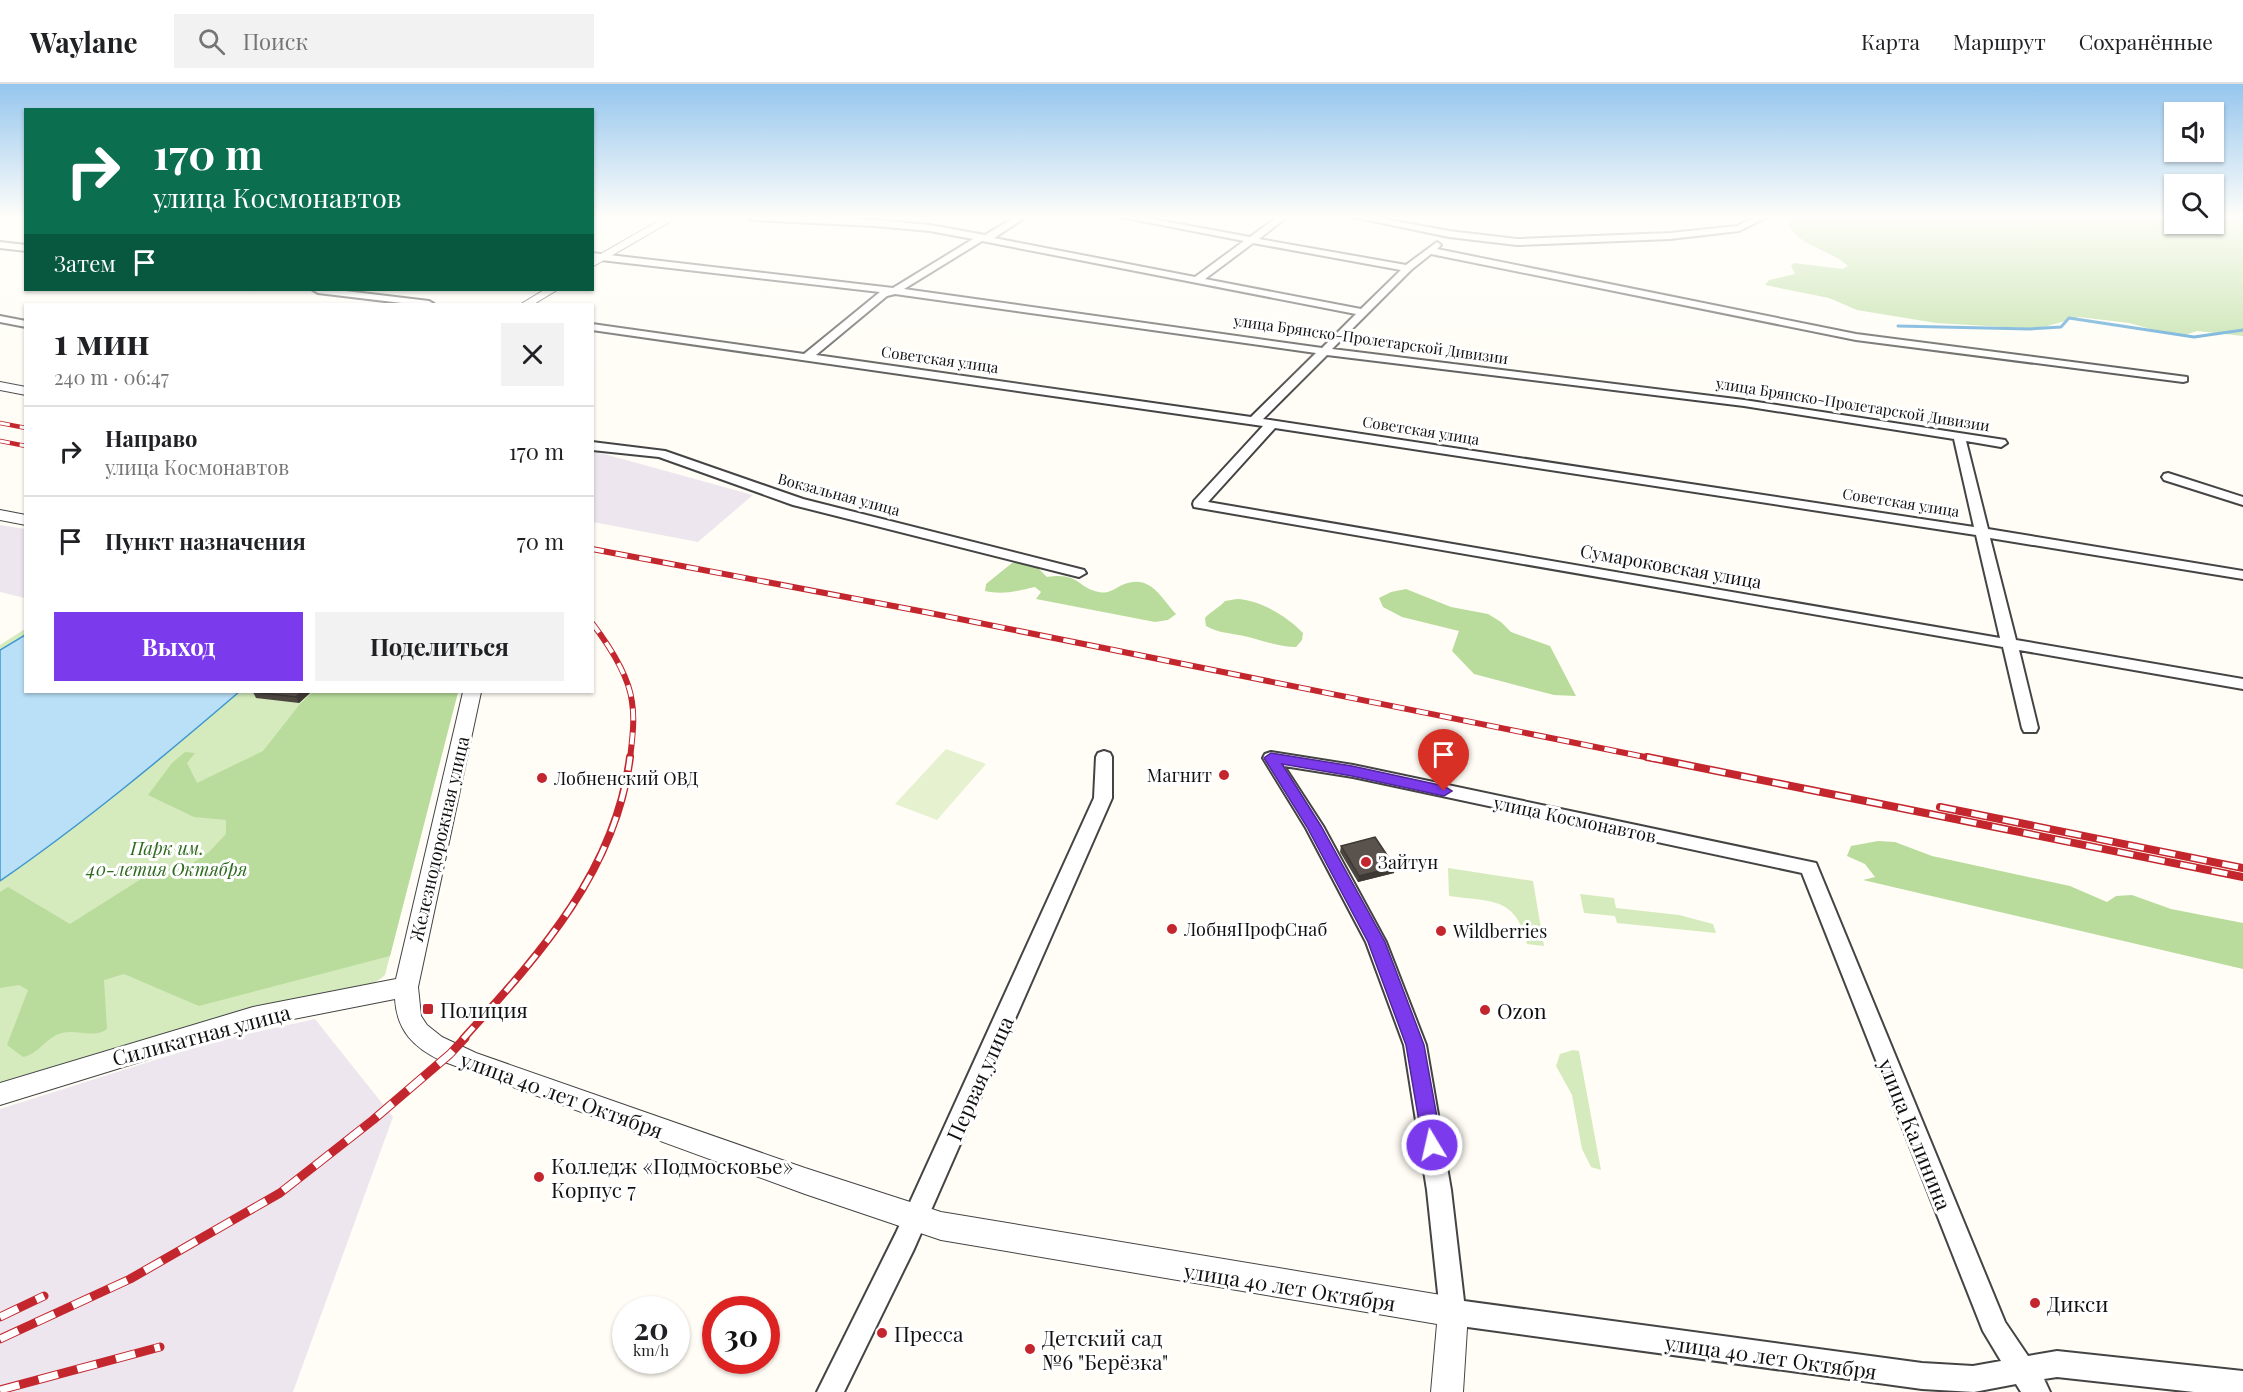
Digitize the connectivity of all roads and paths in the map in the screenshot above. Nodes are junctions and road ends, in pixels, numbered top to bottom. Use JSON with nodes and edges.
{"nodes":[{"id":1,"x":784,"y":278,"type":"edge"},
{"id":2,"x":917,"y":278,"type":"edge"},
{"id":3,"x":1193,"y":278,"type":"edge"},
{"id":4,"x":1398,"y":278,"type":"edge"},
{"id":5,"x":1565,"y":278,"type":"edge"},
{"id":6,"x":1198,"y":279,"type":"joint"},
{"id":7,"x":326,"y":291,"type":"edge"},
{"id":8,"x":549,"y":291,"type":"edge"},
{"id":9,"x":895,"y":291,"type":"junction"},
{"id":10,"x":421,"y":303,"type":"edge"},
{"id":11,"x":528,"y":303,"type":"edge"},
{"id":12,"x":1362,"y":312,"type":"junction"},
{"id":13,"x":0,"y":320,"type":"edge"},
{"id":14,"x":24,"y":324,"type":"edge"},
{"id":15,"x":594,"y":327,"type":"edge"},
{"id":16,"x":1324,"y":351,"type":"junction"},
{"id":17,"x":806,"y":357,"type":"junction"},
{"id":18,"x":2183,"y":379,"type":"dead end"},
{"id":19,"x":0,"y":386,"type":"edge"},
{"id":20,"x":24,"y":391,"type":"edge"},
{"id":21,"x":1261,"y":422,"type":"junction"},
{"id":22,"x":1959,"y":437,"type":"junction"},
{"id":23,"x":2001,"y":443,"type":"dead end"},
{"id":24,"x":594,"y":446,"type":"edge"},
{"id":25,"x":2168,"y":477,"type":"dead end"},
{"id":26,"x":2243,"y":501,"type":"edge"},
{"id":27,"x":0,"y":515,"type":"edge"},
{"id":28,"x":24,"y":520,"type":"edge"},
{"id":29,"x":1982,"y":531,"type":"junction"},
{"id":30,"x":1079,"y":573,"type":"dead end"},
{"id":31,"x":2243,"y":575,"type":"edge"},
{"id":32,"x":2009,"y":644,"type":"junction"},
{"id":33,"x":2243,"y":684,"type":"edge"},
{"id":34,"x":472,"y":693,"type":"edge"},
{"id":35,"x":2030,"y":728,"type":"dead end"},
{"id":36,"x":1104,"y":757,"type":"dead end"},
{"id":37,"x":1809,"y":868,"type":"joint"},
{"id":38,"x":406,"y":987,"type":"junction"},
{"id":39,"x":0,"y":1094,"type":"edge"},
{"id":40,"x":915,"y":1218,"type":"junction"},
{"id":41,"x":1453,"y":1312,"type":"junction"},
{"id":42,"x":2022,"y":1370,"type":"junction"},
{"id":43,"x":2243,"y":1384,"type":"edge"},
{"id":44,"x":830,"y":1392,"type":"edge"},
{"id":45,"x":1447,"y":1392,"type":"edge"},
{"id":46,"x":2037,"y":1392,"type":"edge"}],
"edges":[{"from":1,"to":9,"type":"street","name":"улица Брянско-Пролетарской Дивизии"},
{"from":2,"to":9,"type":"street"},
{"from":3,"to":6,"type":"street"},
{"from":4,"to":12,"type":"street"},
{"from":5,"to":18,"type":"street"},
{"from":6,"to":12,"type":"street"},
{"from":7,"to":10,"type":"street"},
{"from":8,"to":11,"type":"street"},
{"from":9,"to":16,"type":"street","name":"улица Брянско-Пролетарской Дивизии"},
{"from":9,"to":17,"type":"street"},
{"from":12,"to":16,"type":"street"},
{"from":13,"to":14,"type":"street"},
{"from":15,"to":17,"type":"street","name":"Советская улица"},
{"from":16,"to":21,"type":"street"},
{"from":16,"to":22,"type":"street","name":"улица Брянско-Пролетарской Дивизии"},
{"from":17,"to":21,"type":"street","name":"Советская улица"},
{"from":19,"to":20,"type":"street"},
{"from":21,"to":29,"type":"street","name":"Советская улица"},
{"from":21,"to":32,"type":"street","name":"Сумароковская улица"},
{"from":22,"to":23,"type":"street","name":"улица Брянско-Пролетарской Дивизии"},
{"from":22,"to":29,"type":"street"},
{"from":24,"to":30,"type":"street","name":"Вокзальная улица"},
{"from":25,"to":26,"type":"street"},
{"from":27,"to":28,"type":"street"},
{"from":29,"to":31,"type":"street","name":"Советская улица"},
{"from":29,"to":32,"type":"street"},
{"from":32,"to":33,"type":"street","name":"Сумароковская улица"},
{"from":32,"to":35,"type":"street"},
{"from":34,"to":38,"type":"street","name":"Железнодорожная улица"},
{"from":36,"to":40,"type":"street","name":"Первая улица"},
{"from":37,"to":41,"type":"street","name":"улица Космонавтов"},
{"from":37,"to":42,"type":"street","name":"улица Калинина"},
{"from":38,"to":39,"type":"street","name":"Силикатная улица"},
{"from":38,"to":40,"type":"street","name":"улица 40 лет Октября"},
{"from":40,"to":41,"type":"street","name":"улица 40 лет Октября"},
{"from":40,"to":44,"type":"street","name":"Первая улица"},
{"from":41,"to":42,"type":"street","name":"улица 40 лет Октября"},
{"from":41,"to":45,"type":"street"},
{"from":42,"to":43,"type":"street","name":"улица 40 лет Октября"},
{"from":42,"to":46,"type":"street","name":"улица Калинина"}]}
